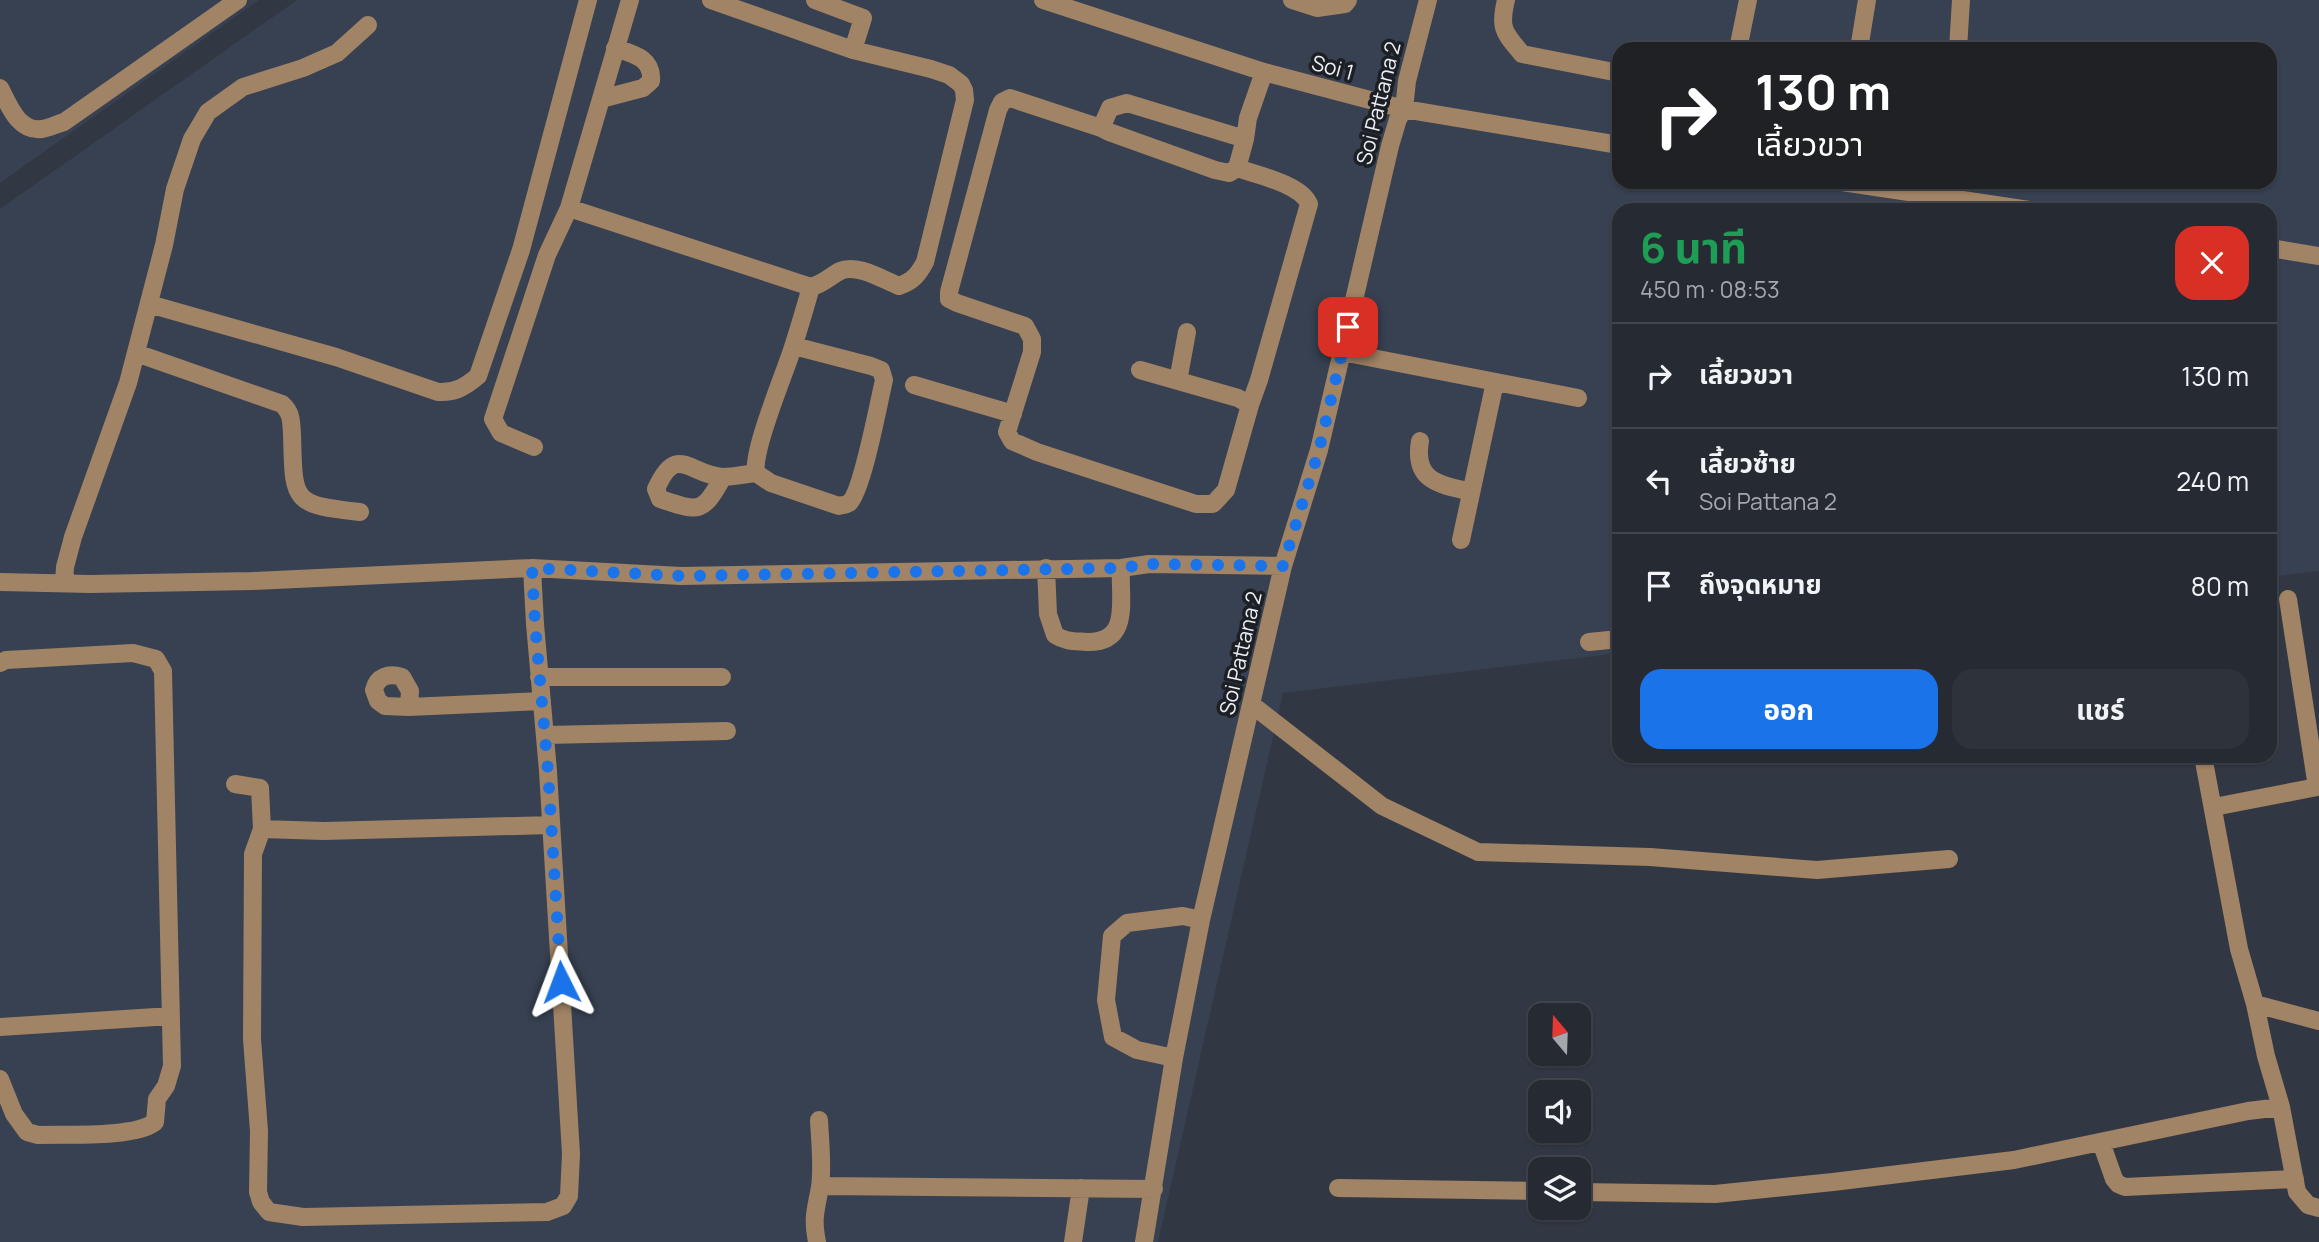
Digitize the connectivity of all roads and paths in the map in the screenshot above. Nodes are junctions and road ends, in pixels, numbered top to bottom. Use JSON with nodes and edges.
{"nodes":[{"id":1,"x":238,"y":0,"type":"edge"},
{"id":2,"x":588,"y":0,"type":"edge"},
{"id":3,"x":630,"y":0,"type":"edge"},
{"id":4,"x":711,"y":0,"type":"edge"},
{"id":5,"x":814,"y":0,"type":"edge"},
{"id":6,"x":867,"y":0,"type":"edge"},
{"id":7,"x":1043,"y":0,"type":"edge"},
{"id":8,"x":1292,"y":0,"type":"edge"},
{"id":9,"x":1348,"y":0,"type":"edge"},
{"id":10,"x":1428,"y":0,"type":"edge"},
{"id":11,"x":1506,"y":0,"type":"edge"},
{"id":12,"x":1748,"y":0,"type":"edge"},
{"id":13,"x":1867,"y":0,"type":"edge"},
{"id":14,"x":1961,"y":0,"type":"edge"},
{"id":15,"x":863,"y":18,"type":"junction"},
{"id":16,"x":368,"y":25,"type":"dead end"},
{"id":17,"x":1739,"y":42,"type":"edge"},
{"id":18,"x":1859,"y":42,"type":"edge"},
{"id":19,"x":1958,"y":42,"type":"edge"},
{"id":20,"x":615,"y":48,"type":"junction"},
{"id":21,"x":853,"y":50,"type":"junction"},
{"id":22,"x":1264,"y":72,"type":"junction"},
{"id":23,"x":1612,"y":72,"type":"edge"},
{"id":24,"x":0,"y":88,"type":"edge"},
{"id":25,"x":601,"y":99,"type":"junction"},
{"id":26,"x":1404,"y":109,"type":"junction"},
{"id":27,"x":1101,"y":128,"type":"junction"},
{"id":28,"x":1245,"y":139,"type":"junction"},
{"id":29,"x":1612,"y":144,"type":"edge"},
{"id":30,"x":1237,"y":168,"type":"junction"},
{"id":31,"x":1936,"y":189,"type":"edge"},
{"id":32,"x":1998,"y":203,"type":"edge"},
{"id":33,"x":569,"y":208,"type":"junction"},
{"id":34,"x":2277,"y":249,"type":"edge"},
{"id":35,"x":2319,"y":256,"type":"edge"},
{"id":36,"x":811,"y":287,"type":"junction"},
{"id":37,"x":149,"y":304,"type":"junction"},
{"id":38,"x":1187,"y":332,"type":"dead end"},
{"id":39,"x":794,"y":346,"type":"junction"},
{"id":40,"x":1342,"y":352,"type":"junction"},
{"id":41,"x":136,"y":353,"type":"junction"},
{"id":42,"x":1140,"y":370,"type":"dead end"},
{"id":43,"x":1178,"y":381,"type":"junction"},
{"id":44,"x":1495,"y":382,"type":"junction"},
{"id":45,"x":914,"y":385,"type":"dead end"},
{"id":46,"x":1578,"y":398,"type":"dead end"},
{"id":47,"x":1250,"y":405,"type":"junction"},
{"id":48,"x":1013,"y":414,"type":"junction"},
{"id":49,"x":1420,"y":441,"type":"dead end"},
{"id":50,"x":534,"y":447,"type":"dead end"},
{"id":51,"x":756,"y":473,"type":"junction"},
{"id":52,"x":723,"y":477,"type":"dead end"},
{"id":53,"x":1471,"y":492,"type":"junction"},
{"id":54,"x":360,"y":512,"type":"dead end"},
{"id":55,"x":1461,"y":540,"type":"dead end"},
{"id":56,"x":1283,"y":566,"type":"junction"},
{"id":57,"x":532,"y":568,"type":"junction"},
{"id":58,"x":1046,"y":568,"type":"junction"},
{"id":59,"x":65,"y":575,"type":"junction"},
{"id":60,"x":1121,"y":575,"type":"junction"},
{"id":61,"x":0,"y":582,"type":"edge"},
{"id":62,"x":2288,"y":598,"type":"dead end"},
{"id":63,"x":1612,"y":640,"type":"edge"},
{"id":64,"x":1589,"y":642,"type":"dead end"},
{"id":65,"x":0,"y":663,"type":"edge"},
{"id":66,"x":540,"y":677,"type":"junction"},
{"id":67,"x":722,"y":677,"type":"dead end"},
{"id":68,"x":542,"y":701,"type":"junction"},
{"id":69,"x":1251,"y":704,"type":"junction"},
{"id":70,"x":409,"y":707,"type":"dead end"},
{"id":71,"x":727,"y":731,"type":"dead end"},
{"id":72,"x":545,"y":735,"type":"junction"},
{"id":73,"x":2205,"y":763,"type":"edge"},
{"id":74,"x":235,"y":784,"type":"dead end"},
{"id":75,"x":2318,"y":790,"type":"edge"},
{"id":76,"x":2214,"y":807,"type":"junction"},
{"id":77,"x":551,"y":825,"type":"junction"},
{"id":78,"x":262,"y":829,"type":"junction"},
{"id":79,"x":1949,"y":859,"type":"dead end"},
{"id":80,"x":1201,"y":920,"type":"junction"},
{"id":81,"x":2255,"y":1004,"type":"junction"},
{"id":82,"x":172,"y":1016,"type":"junction"},
{"id":83,"x":2319,"y":1021,"type":"edge"},
{"id":84,"x":0,"y":1027,"type":"edge"},
{"id":85,"x":1174,"y":1058,"type":"junction"},
{"id":86,"x":0,"y":1079,"type":"edge"},
{"id":87,"x":2281,"y":1107,"type":"junction"},
{"id":88,"x":820,"y":1120,"type":"dead end"},
{"id":89,"x":2101,"y":1142,"type":"junction"},
{"id":90,"x":2295,"y":1179,"type":"junction"},
{"id":91,"x":820,"y":1186,"type":"junction"},
{"id":92,"x":1081,"y":1188,"type":"junction"},
{"id":93,"x":1145,"y":1188,"type":"junction"},
{"id":94,"x":1338,"y":1188,"type":"dead end"},
{"id":95,"x":1528,"y":1191,"type":"edge"},
{"id":96,"x":1591,"y":1192,"type":"edge"},
{"id":97,"x":2319,"y":1208,"type":"edge"},
{"id":98,"x":817,"y":1242,"type":"edge"},
{"id":99,"x":1073,"y":1242,"type":"edge"},
{"id":100,"x":1144,"y":1242,"type":"edge"}],
"edges":[{"from":1,"to":24,"type":"street"},
{"from":2,"to":37,"type":"street"},
{"from":3,"to":20,"type":"street"},
{"from":4,"to":21,"type":"street"},
{"from":5,"to":15,"type":"street"},
{"from":6,"to":15,"type":"street"},
{"from":7,"to":22,"type":"street","name":"Soi 1"},
{"from":8,"to":9,"type":"street"},
{"from":10,"to":26,"type":"street","name":"Soi Pattana 2"},
{"from":11,"to":23,"type":"street"},
{"from":12,"to":17,"type":"street"},
{"from":13,"to":18,"type":"street"},
{"from":14,"to":19,"type":"street"},
{"from":15,"to":21,"type":"street"},
{"from":16,"to":37,"type":"street"},
{"from":20,"to":25,"type":"street"},
{"from":20,"to":25,"type":"street"},
{"from":21,"to":36,"type":"street"},
{"from":22,"to":26,"type":"street","name":"Soi 1"},
{"from":22,"to":28,"type":"street"},
{"from":25,"to":33,"type":"street"},
{"from":26,"to":29,"type":"street","name":"Soi 1"},
{"from":26,"to":40,"type":"street","name":"Soi Pattana 2"},
{"from":27,"to":28,"type":"street"},
{"from":27,"to":30,"type":"street"},
{"from":27,"to":48,"type":"street"},
{"from":28,"to":30,"type":"street"},
{"from":30,"to":47,"type":"street"},
{"from":31,"to":32,"type":"street"},
{"from":33,"to":36,"type":"street"},
{"from":33,"to":50,"type":"street"},
{"from":34,"to":35,"type":"street"},
{"from":36,"to":39,"type":"street"},
{"from":37,"to":41,"type":"street"},
{"from":38,"to":43,"type":"street"},
{"from":39,"to":51,"type":"street"},
{"from":39,"to":51,"type":"street"},
{"from":40,"to":44,"type":"street"},
{"from":40,"to":56,"type":"street","name":"Soi Pattana 2"},
{"from":41,"to":54,"type":"street"},
{"from":41,"to":59,"type":"street"},
{"from":42,"to":43,"type":"street"},
{"from":43,"to":47,"type":"street"},
{"from":44,"to":46,"type":"street"},
{"from":44,"to":53,"type":"street"},
{"from":45,"to":48,"type":"street"},
{"from":47,"to":48,"type":"street"},
{"from":49,"to":53,"type":"street"},
{"from":51,"to":52,"type":"street"},
{"from":53,"to":55,"type":"street"},
{"from":56,"to":60,"type":"street"},
{"from":56,"to":69,"type":"street","name":"Soi Pattana 2"},
{"from":57,"to":58,"type":"street"},
{"from":57,"to":59,"type":"street"},
{"from":57,"to":66,"type":"street"},
{"from":58,"to":60,"type":"street"},
{"from":58,"to":60,"type":"street"},
{"from":59,"to":61,"type":"street"},
{"from":62,"to":75,"type":"street"},
{"from":63,"to":64,"type":"street"},
{"from":65,"to":82,"type":"street"},
{"from":66,"to":67,"type":"street"},
{"from":66,"to":68,"type":"street"},
{"from":68,"to":70,"type":"street"},
{"from":68,"to":72,"type":"street"},
{"from":69,"to":79,"type":"street"},
{"from":69,"to":80,"type":"street","name":"Soi Pattana 2"},
{"from":71,"to":72,"type":"street"},
{"from":72,"to":77,"type":"street"},
{"from":73,"to":76,"type":"street"},
{"from":74,"to":78,"type":"street"},
{"from":75,"to":76,"type":"street"},
{"from":76,"to":81,"type":"street"},
{"from":77,"to":78,"type":"street"},
{"from":77,"to":78,"type":"street"},
{"from":80,"to":85,"type":"street","name":"Soi Pattana 2"},
{"from":80,"to":85,"type":"street"},
{"from":81,"to":83,"type":"street"},
{"from":81,"to":87,"type":"street"},
{"from":82,"to":84,"type":"street"},
{"from":82,"to":86,"type":"street"},
{"from":85,"to":93,"type":"street","name":"Soi Pattana 2"},
{"from":87,"to":89,"type":"street"},
{"from":87,"to":90,"type":"street"},
{"from":88,"to":91,"type":"street"},
{"from":89,"to":90,"type":"street"},
{"from":89,"to":96,"type":"street"},
{"from":90,"to":97,"type":"street"},
{"from":91,"to":92,"type":"street"},
{"from":91,"to":98,"type":"street"},
{"from":92,"to":93,"type":"street"},
{"from":92,"to":99,"type":"street"},
{"from":93,"to":100,"type":"street","name":"Soi Pattana 2"},
{"from":94,"to":95,"type":"street"}]}
